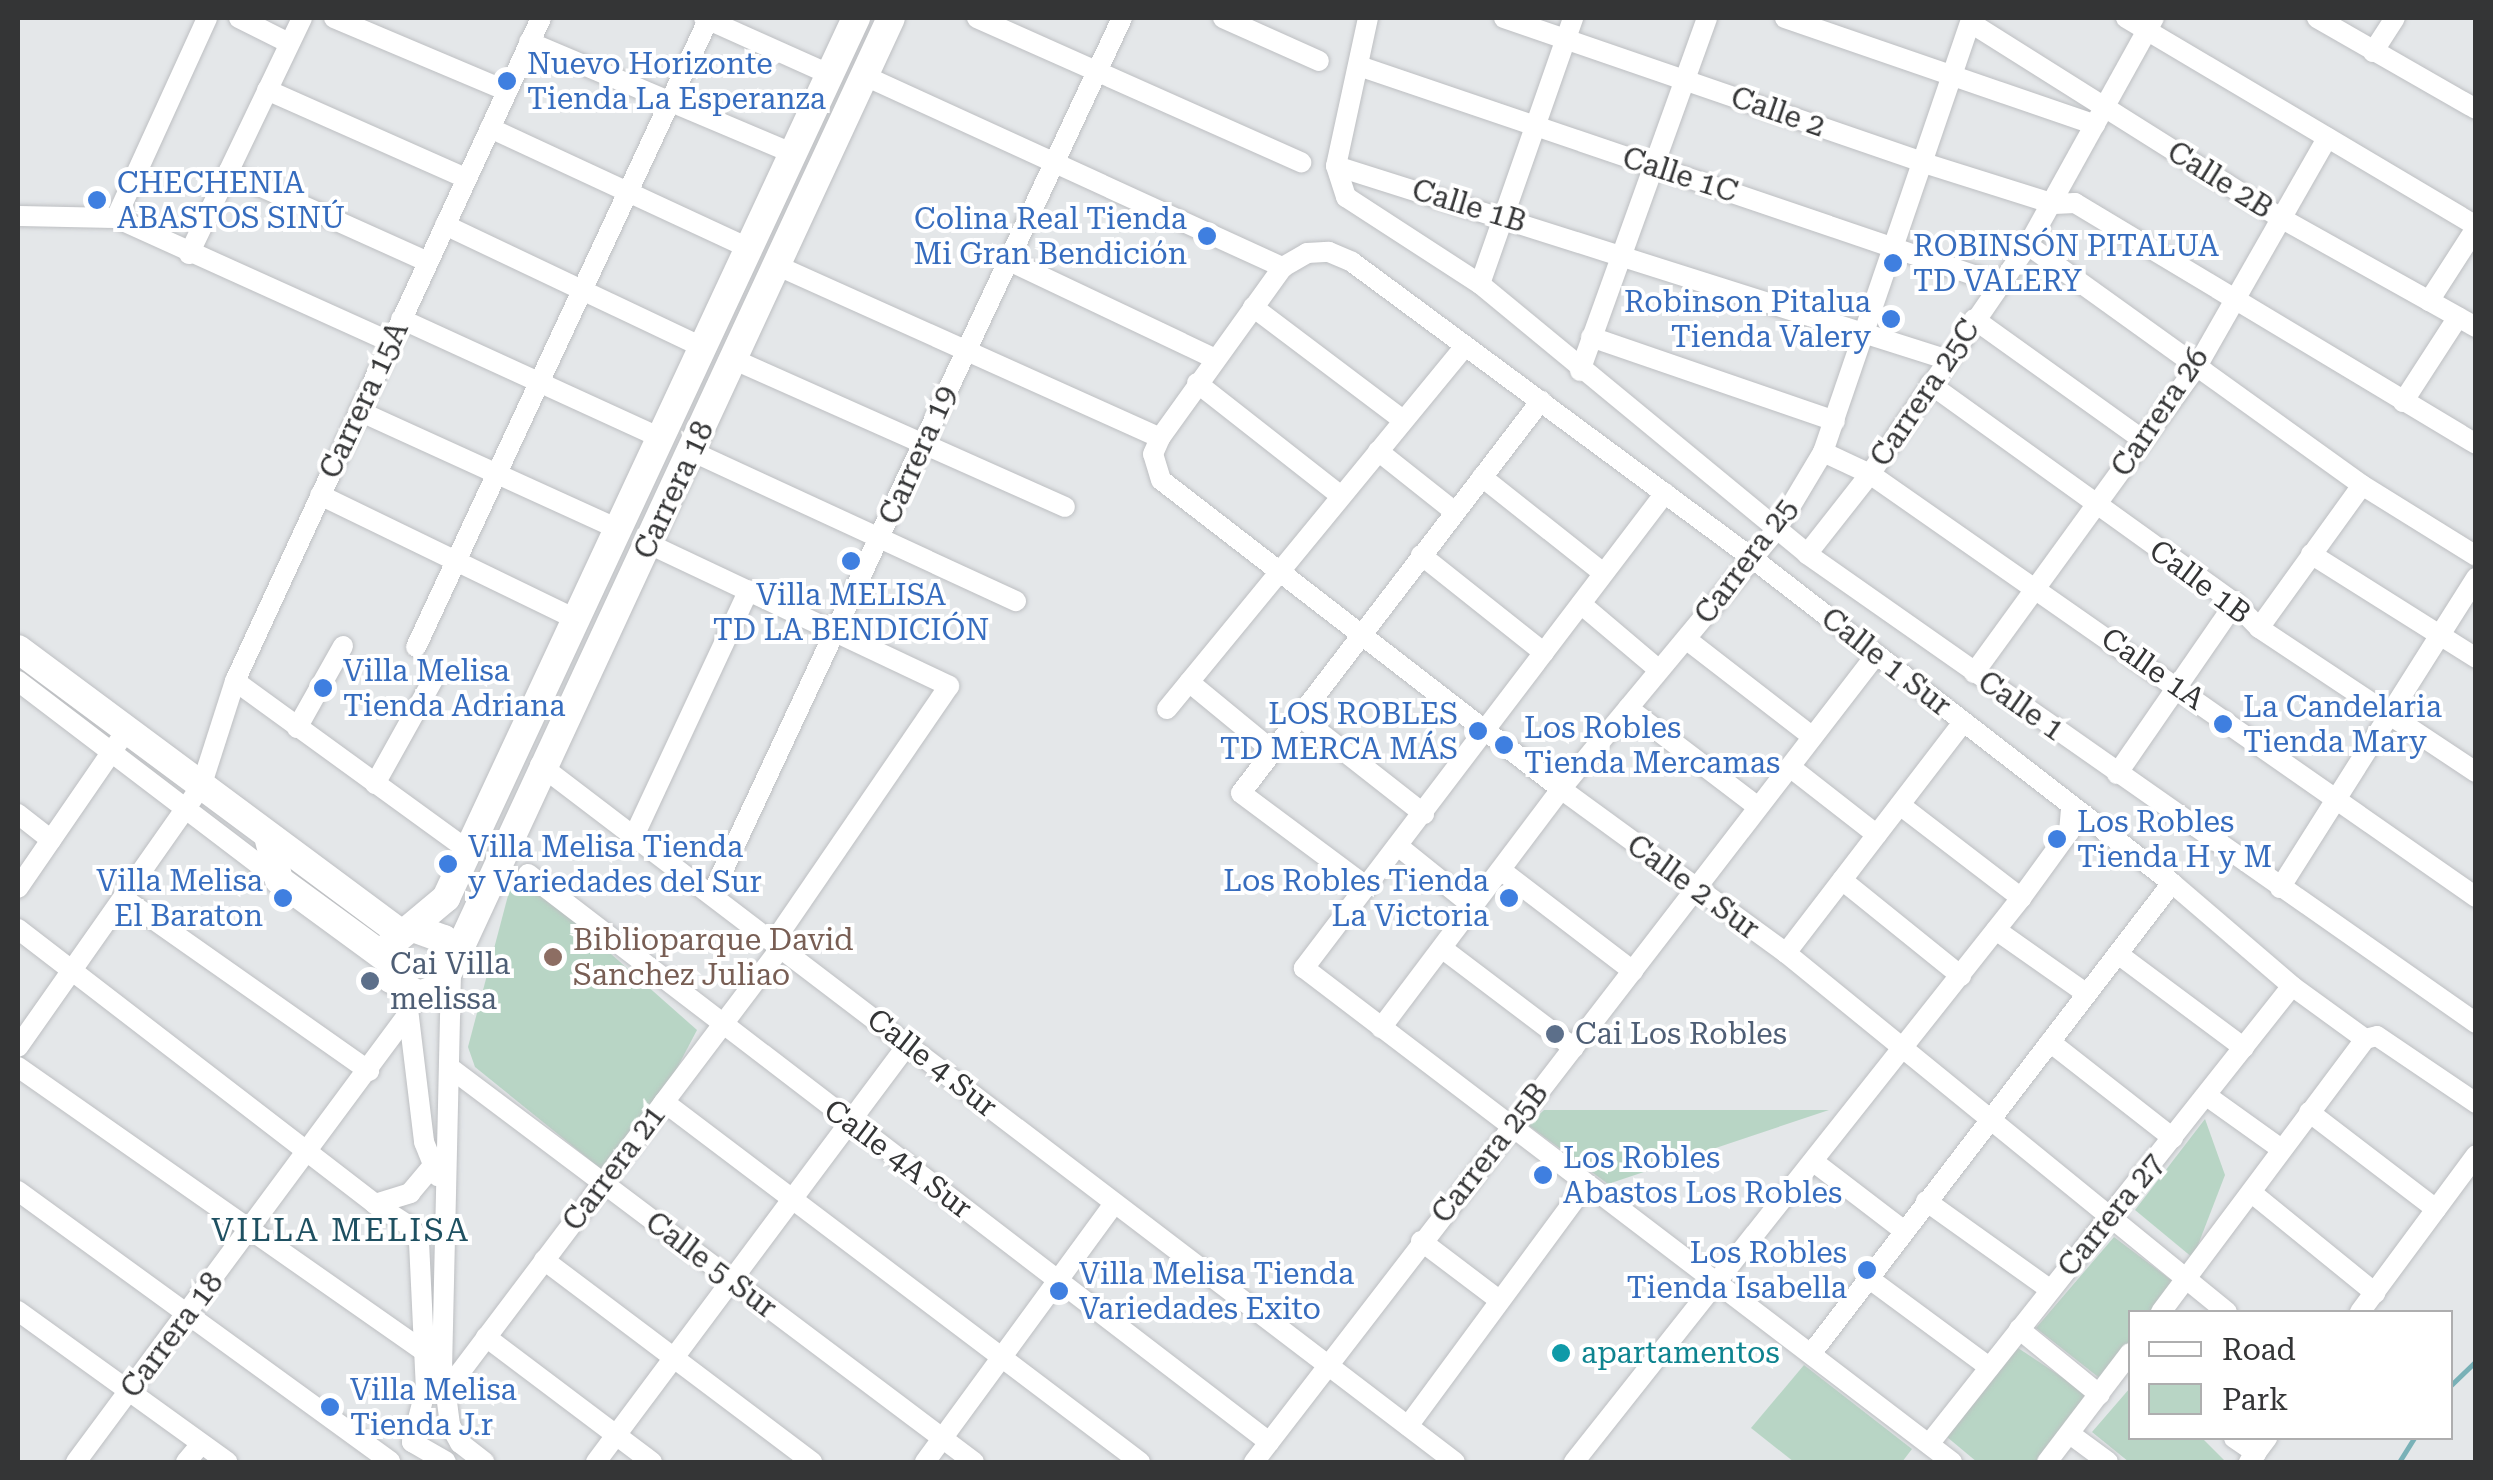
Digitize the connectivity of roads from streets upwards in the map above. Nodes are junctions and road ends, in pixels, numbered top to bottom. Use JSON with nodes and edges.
{"nodes":[{"id":1,"x":207,"y":18,"type":"edge"},
{"id":2,"x":239,"y":18,"type":"edge"},
{"id":3,"x":302,"y":18,"type":"edge"},
{"id":4,"x":334,"y":18,"type":"edge"},
{"id":5,"x":541,"y":18,"type":"edge"},
{"id":6,"x":707,"y":18,"type":"edge"},
{"id":7,"x":856,"y":18,"type":"edge"},
{"id":8,"x":890,"y":18,"type":"edge"},
{"id":9,"x":977,"y":18,"type":"edge"},
{"id":10,"x":1122,"y":18,"type":"edge"},
{"id":11,"x":1223,"y":18,"type":"edge"},
{"id":12,"x":1368,"y":18,"type":"edge"},
{"id":13,"x":1504,"y":18,"type":"edge"},
{"id":14,"x":1707,"y":18,"type":"edge"},
{"id":15,"x":1785,"y":18,"type":"edge"},
{"id":16,"x":2126,"y":18,"type":"edge"},
{"id":17,"x":2318,"y":18,"type":"edge"},
{"id":18,"x":2395,"y":18,"type":"edge"},
{"id":19,"x":1971,"y":20,"type":"edge"},
{"id":20,"x":2150,"y":24,"type":"edge"},
{"id":21,"x":1570,"y":27,"type":"edge"},
{"id":22,"x":530,"y":42,"type":"junction"},
{"id":23,"x":289,"y":43,"type":"junction"},
{"id":24,"x":2374,"y":52,"type":"junction"},
{"id":25,"x":1319,"y":61,"type":"dead end"},
{"id":26,"x":1359,"y":66,"type":"junction"},
{"id":27,"x":1099,"y":71,"type":"junction"},
{"id":28,"x":1954,"y":74,"type":"junction"},
{"id":29,"x":831,"y":75,"type":"junction"},
{"id":30,"x":865,"y":76,"type":"junction"},
{"id":31,"x":1684,"y":78,"type":"junction"},
{"id":32,"x":267,"y":90,"type":"junction"},
{"id":33,"x":507,"y":91,"type":"junction"},
{"id":34,"x":669,"y":103,"type":"junction"},
{"id":35,"x":2476,"y":109,"type":"edge"},
{"id":36,"x":2099,"y":116,"type":"junction"},
{"id":37,"x":490,"y":128,"type":"junction"},
{"id":38,"x":1534,"y":128,"type":"junction"},
{"id":39,"x":2327,"y":138,"type":"junction"},
{"id":40,"x":792,"y":153,"type":"junction"},
{"id":41,"x":1055,"y":159,"type":"junction"},
{"id":42,"x":1300,"y":162,"type":"dead end"},
{"id":43,"x":1924,"y":163,"type":"junction"},
{"id":44,"x":1336,"y":166,"type":"junction"},
{"id":45,"x":1652,"y":166,"type":"junction"},
{"id":46,"x":228,"y":172,"type":"junction"},
{"id":47,"x":466,"y":178,"type":"junction"},
{"id":48,"x":626,"y":195,"type":"junction"},
{"id":49,"x":2054,"y":204,"type":"junction"},
{"id":50,"x":18,"y":216,"type":"edge"},
{"id":51,"x":1506,"y":216,"type":"junction"},
{"id":52,"x":2279,"y":217,"type":"junction"},
{"id":53,"x":116,"y":218,"type":"junction"},
{"id":54,"x":445,"y":225,"type":"junction"},
{"id":55,"x":2476,"y":227,"type":"edge"},
{"id":56,"x":2028,"y":245,"type":"junction"},
{"id":57,"x":1894,"y":246,"type":"junction"},
{"id":58,"x":748,"y":248,"type":"junction"},
{"id":59,"x":189,"y":254,"type":"junction"},
{"id":60,"x":1620,"y":256,"type":"junction"},
{"id":61,"x":1005,"y":259,"type":"junction"},
{"id":62,"x":428,"y":262,"type":"junction"},
{"id":63,"x":778,"y":266,"type":"junction"},
{"id":64,"x":1283,"y":266,"type":"junction"},
{"id":65,"x":1480,"y":284,"type":"junction"},
{"id":66,"x":2000,"y":284,"type":"junction"},
{"id":67,"x":582,"y":291,"type":"junction"},
{"id":68,"x":2230,"y":298,"type":"junction"},
{"id":69,"x":2429,"y":300,"type":"junction"},
{"id":70,"x":1253,"y":308,"type":"junction"},
{"id":71,"x":401,"y":319,"type":"junction"},
{"id":72,"x":1974,"y":320,"type":"junction"},
{"id":73,"x":2467,"y":322,"type":"edge"},
{"id":74,"x":1864,"y":334,"type":"junction"},
{"id":75,"x":1591,"y":337,"type":"junction"},
{"id":76,"x":391,"y":342,"type":"junction"},
{"id":77,"x":702,"y":346,"type":"junction"},
{"id":78,"x":1464,"y":348,"type":"junction"},
{"id":79,"x":965,"y":349,"type":"junction"},
{"id":80,"x":1945,"y":359,"type":"junction"},
{"id":81,"x":735,"y":360,"type":"junction"},
{"id":82,"x":1216,"y":360,"type":"junction"},
{"id":83,"x":2196,"y":368,"type":"junction"},
{"id":84,"x":1580,"y":370,"type":"junction"},
{"id":85,"x":1198,"y":383,"type":"junction"},
{"id":86,"x":538,"y":384,"type":"junction"},
{"id":87,"x":1930,"y":384,"type":"junction"},
{"id":88,"x":1541,"y":401,"type":"junction"},
{"id":89,"x":2404,"y":402,"type":"junction"},
{"id":90,"x":675,"y":406,"type":"junction"},
{"id":91,"x":359,"y":411,"type":"junction"},
{"id":92,"x":1403,"y":420,"type":"junction"},
{"id":93,"x":706,"y":421,"type":"junction"},
{"id":94,"x":1835,"y":421,"type":"junction"},
{"id":95,"x":659,"y":437,"type":"junction"},
{"id":96,"x":1160,"y":438,"type":"junction"},
{"id":97,"x":2143,"y":440,"type":"junction"},
{"id":98,"x":922,"y":444,"type":"junction"},
{"id":99,"x":2476,"y":444,"type":"edge"},
{"id":100,"x":691,"y":450,"type":"junction"},
{"id":101,"x":1378,"y":450,"type":"junction"},
{"id":102,"x":1823,"y":452,"type":"junction"},
{"id":103,"x":1870,"y":474,"type":"junction"},
{"id":104,"x":1482,"y":476,"type":"junction"},
{"id":105,"x":495,"y":477,"type":"junction"},
{"id":106,"x":2362,"y":485,"type":"junction"},
{"id":107,"x":1665,"y":493,"type":"junction"},
{"id":108,"x":320,"y":495,"type":"junction"},
{"id":109,"x":1340,"y":495,"type":"junction"},
{"id":110,"x":2094,"y":506,"type":"junction"},
{"id":111,"x":1066,"y":507,"type":"dead end"},
{"id":112,"x":1456,"y":512,"type":"junction"},
{"id":113,"x":618,"y":530,"type":"junction"},
{"id":114,"x":879,"y":541,"type":"junction"},
{"id":115,"x":1765,"y":543,"type":"junction"},
{"id":116,"x":649,"y":544,"type":"junction"},
{"id":117,"x":1807,"y":554,"type":"junction"},
{"id":118,"x":2311,"y":554,"type":"junction"},
{"id":119,"x":1421,"y":556,"type":"junction"},
{"id":120,"x":2476,"y":556,"type":"edge"},
{"id":121,"x":454,"y":566,"type":"junction"},
{"id":122,"x":1279,"y":568,"type":"junction"},
{"id":123,"x":1604,"y":574,"type":"junction"},
{"id":124,"x":2476,"y":578,"type":"edge"},
{"id":125,"x":2037,"y":588,"type":"junction"},
{"id":126,"x":749,"y":590,"type":"junction"},
{"id":127,"x":1016,"y":601,"type":"dead end"},
{"id":128,"x":2236,"y":603,"type":"junction"},
{"id":129,"x":1580,"y":604,"type":"junction"},
{"id":130,"x":576,"y":620,"type":"junction"},
{"id":131,"x":2259,"y":628,"type":"junction"},
{"id":132,"x":840,"y":631,"type":"junction"},
{"id":133,"x":1361,"y":633,"type":"junction"},
{"id":134,"x":2438,"y":635,"type":"junction"},
{"id":135,"x":1686,"y":638,"type":"junction"},
{"id":136,"x":343,"y":646,"type":"dead end"},
{"id":137,"x":416,"y":647,"type":"dead end"},
{"id":138,"x":18,"y":649,"type":"edge"},
{"id":139,"x":1544,"y":652,"type":"junction"},
{"id":140,"x":1876,"y":655,"type":"junction"},
{"id":141,"x":2476,"y":658,"type":"edge"},
{"id":142,"x":1659,"y":670,"type":"junction"},
{"id":143,"x":1974,"y":673,"type":"junction"},
{"id":144,"x":434,"y":678,"type":"dead end"},
{"id":145,"x":18,"y":681,"type":"edge"},
{"id":146,"x":234,"y":681,"type":"junction"},
{"id":147,"x":1189,"y":682,"type":"junction"},
{"id":148,"x":2178,"y":688,"type":"junction"},
{"id":149,"x":1628,"y":708,"type":"junction"},
{"id":150,"x":1167,"y":709,"type":"dead end"},
{"id":151,"x":2389,"y":715,"type":"junction"},
{"id":152,"x":1299,"y":716,"type":"junction"},
{"id":153,"x":1964,"y":722,"type":"junction"},
{"id":154,"x":297,"y":728,"type":"junction"},
{"id":155,"x":1486,"y":732,"type":"junction"},
{"id":156,"x":1813,"y":737,"type":"junction"},
{"id":157,"x":119,"y":742,"type":"junction"},
{"id":158,"x":1273,"y":750,"type":"junction"},
{"id":159,"x":540,"y":764,"type":"junction"},
{"id":160,"x":1790,"y":767,"type":"junction"},
{"id":161,"x":2476,"y":772,"type":"edge"},
{"id":162,"x":2116,"y":774,"type":"junction"},
{"id":163,"x":375,"y":784,"type":"junction"},
{"id":164,"x":1561,"y":790,"type":"junction"},
{"id":165,"x":2339,"y":797,"type":"junction"},
{"id":166,"x":193,"y":798,"type":"junction"},
{"id":167,"x":1900,"y":805,"type":"junction"},
{"id":168,"x":1758,"y":807,"type":"junction"},
{"id":169,"x":2072,"y":811,"type":"junction"},
{"id":170,"x":18,"y":814,"type":"edge"},
{"id":171,"x":1424,"y":814,"type":"junction"},
{"id":172,"x":635,"y":834,"type":"junction"},
{"id":173,"x":1877,"y":834,"type":"junction"},
{"id":174,"x":268,"y":836,"type":"junction"},
{"id":175,"x":51,"y":840,"type":"junction"},
{"id":176,"x":1398,"y":846,"type":"junction"},
{"id":177,"x":468,"y":850,"type":"junction"},
{"id":178,"x":1502,"y":871,"type":"junction"},
{"id":179,"x":528,"y":874,"type":"dead end"},
{"id":180,"x":280,"y":880,"type":"junction"},
{"id":181,"x":1842,"y":880,"type":"junction"},
{"id":182,"x":2172,"y":883,"type":"junction"},
{"id":183,"x":1367,"y":887,"type":"junction"},
{"id":184,"x":18,"y":888,"type":"edge"},
{"id":185,"x":2280,"y":888,"type":"junction"},
{"id":186,"x":1695,"y":890,"type":"junction"},
{"id":187,"x":712,"y":892,"type":"junction"},
{"id":188,"x":2476,"y":897,"type":"edge"},
{"id":189,"x":123,"y":898,"type":"junction"},
{"id":190,"x":2021,"y":898,"type":"junction"},
{"id":191,"x":1474,"y":907,"type":"junction"},
{"id":192,"x":18,"y":928,"type":"edge"},
{"id":193,"x":1996,"y":930,"type":"junction"},
{"id":194,"x":409,"y":931,"type":"junction"},
{"id":195,"x":778,"y":943,"type":"junction"},
{"id":196,"x":1443,"y":949,"type":"junction"},
{"id":197,"x":1786,"y":954,"type":"junction"},
{"id":198,"x":2118,"y":954,"type":"junction"},
{"id":199,"x":387,"y":959,"type":"junction"},
{"id":200,"x":452,"y":967,"type":"junction"},
{"id":201,"x":72,"y":970,"type":"junction"},
{"id":202,"x":1633,"y":971,"type":"junction"},
{"id":203,"x":1960,"y":976,"type":"junction"},
{"id":204,"x":2292,"y":986,"type":"junction"},
{"id":205,"x":2086,"y":994,"type":"junction"},
{"id":206,"x":408,"y":1003,"type":"junction"},
{"id":207,"x":2472,"y":1015,"type":"edge"},
{"id":208,"x":723,"y":1024,"type":"junction"},
{"id":209,"x":1381,"y":1028,"type":"junction"},
{"id":210,"x":2365,"y":1038,"type":"junction"},
{"id":211,"x":2050,"y":1042,"type":"junction"},
{"id":212,"x":908,"y":1044,"type":"junction"},
{"id":213,"x":18,"y":1047,"type":"edge"},
{"id":214,"x":1574,"y":1048,"type":"junction"},
{"id":215,"x":2244,"y":1048,"type":"junction"},
{"id":216,"x":1904,"y":1050,"type":"junction"},
{"id":217,"x":18,"y":1067,"type":"edge"},
{"id":218,"x":448,"y":1067,"type":"junction"},
{"id":219,"x":369,"y":1072,"type":"junction"},
{"id":220,"x":2207,"y":1096,"type":"junction"},
{"id":221,"x":664,"y":1102,"type":"junction"},
{"id":222,"x":2476,"y":1104,"type":"edge"},
{"id":223,"x":2309,"y":1112,"type":"junction"},
{"id":224,"x":1989,"y":1117,"type":"junction"},
{"id":225,"x":850,"y":1122,"type":"junction"},
{"id":226,"x":1509,"y":1127,"type":"junction"},
{"id":227,"x":2173,"y":1138,"type":"junction"},
{"id":228,"x":2281,"y":1149,"type":"junction"},
{"id":229,"x":309,"y":1152,"type":"junction"},
{"id":230,"x":2476,"y":1155,"type":"edge"},
{"id":231,"x":1814,"y":1162,"type":"junction"},
{"id":232,"x":432,"y":1167,"type":"junction"},
{"id":233,"x":602,"y":1184,"type":"junction"},
{"id":234,"x":444,"y":1186,"type":"junction"},
{"id":235,"x":1585,"y":1186,"type":"junction"},
{"id":236,"x":18,"y":1191,"type":"edge"},
{"id":237,"x":2252,"y":1193,"type":"junction"},
{"id":238,"x":793,"y":1199,"type":"junction"},
{"id":239,"x":1926,"y":1201,"type":"junction"},
{"id":240,"x":374,"y":1204,"type":"junction"},
{"id":241,"x":1114,"y":1204,"type":"junction"},
{"id":242,"x":2436,"y":1209,"type":"junction"},
{"id":243,"x":2114,"y":1216,"type":"junction"},
{"id":244,"x":1903,"y":1230,"type":"junction"},
{"id":245,"x":249,"y":1232,"type":"junction"},
{"id":246,"x":1421,"y":1241,"type":"junction"},
{"id":247,"x":544,"y":1260,"type":"junction"},
{"id":248,"x":1868,"y":1277,"type":"junction"},
{"id":249,"x":2186,"y":1279,"type":"junction"},
{"id":250,"x":732,"y":1280,"type":"junction"},
{"id":251,"x":1059,"y":1282,"type":"junction"},
{"id":252,"x":1715,"y":1285,"type":"junction"},
{"id":253,"x":2050,"y":1290,"type":"junction"},
{"id":254,"x":2374,"y":1292,"type":"junction"},
{"id":255,"x":1498,"y":1300,"type":"junction"},
{"id":256,"x":2163,"y":1310,"type":"edge"},
{"id":257,"x":2225,"y":1310,"type":"edge"},
{"id":258,"x":2361,"y":1310,"type":"edge"},
{"id":259,"x":18,"y":1311,"type":"edge"},
{"id":260,"x":188,"y":1313,"type":"junction"},
{"id":261,"x":2019,"y":1329,"type":"junction"},
{"id":262,"x":486,"y":1338,"type":"junction"},
{"id":263,"x":425,"y":1352,"type":"junction"},
{"id":264,"x":1811,"y":1354,"type":"junction"},
{"id":265,"x":674,"y":1358,"type":"junction"},
{"id":266,"x":2128,"y":1358,"type":"edge"},
{"id":267,"x":1004,"y":1359,"type":"junction"},
{"id":268,"x":1324,"y":1364,"type":"junction"},
{"id":269,"x":1989,"y":1367,"type":"junction"},
{"id":270,"x":130,"y":1390,"type":"junction"},
{"id":271,"x":446,"y":1390,"type":"junction"},
{"id":272,"x":2100,"y":1395,"type":"junction"},
{"id":273,"x":1408,"y":1426,"type":"junction"},
{"id":274,"x":2070,"y":1434,"type":"junction"},
{"id":275,"x":616,"y":1436,"type":"junction"},
{"id":276,"x":943,"y":1439,"type":"junction"},
{"id":277,"x":412,"y":1442,"type":"junction"},
{"id":278,"x":1269,"y":1442,"type":"junction"},
{"id":279,"x":201,"y":1444,"type":"junction"},
{"id":280,"x":1929,"y":1444,"type":"junction"},
{"id":281,"x":76,"y":1462,"type":"edge"},
{"id":282,"x":186,"y":1462,"type":"edge"},
{"id":283,"x":227,"y":1462,"type":"edge"},
{"id":284,"x":389,"y":1462,"type":"edge"},
{"id":285,"x":446,"y":1462,"type":"edge"},
{"id":286,"x":484,"y":1462,"type":"edge"},
{"id":287,"x":596,"y":1462,"type":"edge"},
{"id":288,"x":652,"y":1462,"type":"edge"},
{"id":289,"x":812,"y":1462,"type":"edge"},
{"id":290,"x":925,"y":1462,"type":"edge"},
{"id":291,"x":974,"y":1462,"type":"edge"},
{"id":292,"x":1140,"y":1462,"type":"edge"},
{"id":293,"x":1254,"y":1462,"type":"edge"},
{"id":294,"x":1455,"y":1462,"type":"edge"},
{"id":295,"x":1574,"y":1462,"type":"edge"},
{"id":296,"x":1952,"y":1462,"type":"edge"},
{"id":297,"x":2048,"y":1462,"type":"edge"},
{"id":298,"x":2108,"y":1462,"type":"edge"}],
"edges":[{"from":1,"to":53,"type":"street"},
{"from":2,"to":23,"type":"street"},
{"from":3,"to":23,"type":"street"},
{"from":4,"to":33,"type":"street"},
{"from":5,"to":22,"type":"street","name":"Carrera 15A"},
{"from":6,"to":29,"type":"street"},
{"from":6,"to":34,"type":"street"},
{"from":7,"to":29,"type":"street","name":"Carrera 18"},
{"from":8,"to":30,"type":"street","name":"Carrera 18"},
{"from":9,"to":27,"type":"street"},
{"from":10,"to":27,"type":"street","name":"Carrera 19"},
{"from":11,"to":25,"type":"street"},
{"from":12,"to":26,"type":"street"},
{"from":13,"to":21,"type":"street","name":"Calle 2"},
{"from":14,"to":31,"type":"street"},
{"from":15,"to":28,"type":"street"},
{"from":16,"to":20,"type":"street"},
{"from":17,"to":24,"type":"street"},
{"from":18,"to":24,"type":"street"},
{"from":19,"to":28,"type":"street","name":"Carrera 25"},
{"from":19,"to":36,"type":"street","name":"Calle 2B"},
{"from":20,"to":36,"type":"street","name":"Carrera 25C"},
{"from":20,"to":39,"type":"street"},
{"from":21,"to":31,"type":"street","name":"Calle 2"},
{"from":21,"to":38,"type":"street"},
{"from":22,"to":33,"type":"street","name":"Carrera 15A"},
{"from":22,"to":34,"type":"street"},
{"from":23,"to":32,"type":"street"},
{"from":24,"to":35,"type":"street"},
{"from":26,"to":38,"type":"street","name":"Calle 1C"},
{"from":26,"to":44,"type":"street"},
{"from":27,"to":41,"type":"street","name":"Carrera 19"},
{"from":27,"to":42,"type":"street"},
{"from":28,"to":36,"type":"street"},
{"from":28,"to":43,"type":"street","name":"Carrera 25"},
{"from":29,"to":40,"type":"street","name":"Carrera 18"},
{"from":30,"to":41,"type":"street"},
{"from":30,"to":63,"type":"street","name":"Carrera 18"},
{"from":31,"to":43,"type":"street","name":"Calle 2"},
{"from":31,"to":45,"type":"street"},
{"from":32,"to":46,"type":"street"},
{"from":32,"to":47,"type":"street"},
{"from":33,"to":37,"type":"street","name":"Carrera 15A"},
{"from":34,"to":40,"type":"street"},
{"from":34,"to":48,"type":"street"},
{"from":36,"to":49,"type":"street","name":"Carrera 25C"},
{"from":36,"to":52,"type":"street","name":"Calle 2B"},
{"from":37,"to":47,"type":"street","name":"Carrera 15A"},
{"from":37,"to":48,"type":"street"},
{"from":38,"to":45,"type":"street","name":"Calle 1C"},
{"from":38,"to":51,"type":"street"},
{"from":39,"to":52,"type":"street","name":"Carrera 26"},
{"from":39,"to":55,"type":"street"},
{"from":40,"to":58,"type":"street","name":"Carrera 18"},
{"from":41,"to":61,"type":"street","name":"Carrera 19"},
{"from":41,"to":64,"type":"street"},
{"from":43,"to":49,"type":"street","name":"Calle 2"},
{"from":43,"to":57,"type":"street","name":"Carrera 25"},
{"from":44,"to":51,"type":"street","name":"Calle 1B"},
{"from":44,"to":65,"type":"street"},
{"from":45,"to":57,"type":"street","name":"Calle 1C"},
{"from":45,"to":60,"type":"street"},
{"from":46,"to":59,"type":"street"},
{"from":46,"to":62,"type":"street"},
{"from":47,"to":54,"type":"street","name":"Carrera 15A"},
{"from":48,"to":58,"type":"street"},
{"from":48,"to":67,"type":"street"},
{"from":49,"to":56,"type":"street","name":"Carrera 25C"},
{"from":49,"to":68,"type":"street","name":"Calle 2"},
{"from":50,"to":53,"type":"street"},
{"from":51,"to":60,"type":"street","name":"Calle 1B"},
{"from":51,"to":65,"type":"street"},
{"from":52,"to":68,"type":"street","name":"Carrera 26"},
{"from":52,"to":69,"type":"street","name":"Calle 2B"},
{"from":53,"to":59,"type":"street"},
{"from":54,"to":62,"type":"street","name":"Carrera 15A"},
{"from":54,"to":67,"type":"street"},
{"from":55,"to":69,"type":"street"},
{"from":56,"to":66,"type":"street","name":"Carrera 25C"},
{"from":56,"to":83,"type":"street"},
{"from":57,"to":66,"type":"street","name":"Calle 1C"},
{"from":57,"to":74,"type":"street","name":"Carrera 25"},
{"from":58,"to":77,"type":"street","name":"Carrera 18"},
{"from":59,"to":76,"type":"street"},
{"from":60,"to":74,"type":"street","name":"Calle 1B"},
{"from":60,"to":75,"type":"street"},
{"from":61,"to":79,"type":"street","name":"Carrera 19"},
{"from":61,"to":82,"type":"street"},
{"from":62,"to":71,"type":"street","name":"Carrera 15A"},
{"from":63,"to":79,"type":"street"},
{"from":63,"to":81,"type":"street","name":"Carrera 18"},
{"from":64,"to":70,"type":"street"},
{"from":64,"to":78,"type":"street","name":"Calle 1 Sur"},
{"from":65,"to":84,"type":"street"},
{"from":66,"to":72,"type":"street","name":"Carrera 25C"},
{"from":67,"to":77,"type":"street"},
{"from":67,"to":86,"type":"street"},
{"from":68,"to":83,"type":"street","name":"Carrera 26"},
{"from":68,"to":89,"type":"street","name":"Calle 2"},
{"from":69,"to":73,"type":"street","name":"Calle 2B"},
{"from":70,"to":82,"type":"street"},
{"from":70,"to":92,"type":"street"},
{"from":71,"to":76,"type":"street","name":"Carrera 15A"},
{"from":71,"to":86,"type":"street"},
{"from":72,"to":80,"type":"street","name":"Carrera 25C"},
{"from":72,"to":97,"type":"street"},
{"from":73,"to":89,"type":"street"},
{"from":74,"to":80,"type":"street","name":"Calle 1B"},
{"from":74,"to":94,"type":"street","name":"Carrera 25"},
{"from":75,"to":84,"type":"street"},
{"from":75,"to":94,"type":"street"},
{"from":76,"to":91,"type":"street","name":"Carrera 15A"},
{"from":77,"to":90,"type":"street","name":"Carrera 18"},
{"from":78,"to":88,"type":"street","name":"Calle 1 Sur"},
{"from":78,"to":92,"type":"street"},
{"from":79,"to":96,"type":"street"},
{"from":79,"to":98,"type":"street","name":"Carrera 19"},
{"from":80,"to":87,"type":"street","name":"Carrera 25C"},
{"from":81,"to":93,"type":"street","name":"Carrera 18"},
{"from":81,"to":98,"type":"street"},
{"from":82,"to":85,"type":"street"},
{"from":83,"to":97,"type":"street","name":"Carrera 26"},
{"from":83,"to":106,"type":"street"},
{"from":84,"to":115,"type":"street","name":"Calle 1"},
{"from":85,"to":96,"type":"street"},
{"from":85,"to":109,"type":"street"},
{"from":86,"to":95,"type":"street"},
{"from":86,"to":105,"type":"street"},
{"from":87,"to":103,"type":"street","name":"Carrera 25C"},
{"from":87,"to":110,"type":"street","name":"Calle 1B"},
{"from":88,"to":104,"type":"street"},
{"from":88,"to":107,"type":"street","name":"Calle 1 Sur"},
{"from":89,"to":99,"type":"street","name":"Calle 2"},
{"from":90,"to":93,"type":"street"},
{"from":90,"to":95,"type":"street","name":"Carrera 18"},
{"from":91,"to":105,"type":"street"},
{"from":91,"to":108,"type":"street","name":"Carrera 15A"},
{"from":92,"to":101,"type":"street"},
{"from":93,"to":100,"type":"street","name":"Carrera 18"},
{"from":94,"to":102,"type":"street","name":"Carrera 25"},
{"from":95,"to":113,"type":"street","name":"Carrera 18"},
{"from":96,"to":122,"type":"street","name":"Calle 2 Sur"},
{"from":97,"to":110,"type":"street","name":"Carrera 26"},
{"from":98,"to":111,"type":"street"},
{"from":98,"to":114,"type":"street","name":"Carrera 19"},
{"from":100,"to":114,"type":"street"},
{"from":100,"to":116,"type":"street","name":"Carrera 18"},
{"from":101,"to":109,"type":"street"},
{"from":101,"to":112,"type":"street"},
{"from":102,"to":103,"type":"street","name":"Calle 1A"},
{"from":102,"to":115,"type":"street","name":"Carrera 25"},
{"from":103,"to":117,"type":"street","name":"Carrera 25C"},
{"from":103,"to":125,"type":"street","name":"Calle 1A"},
{"from":104,"to":112,"type":"street"},
{"from":104,"to":123,"type":"street"},
{"from":105,"to":113,"type":"street"},
{"from":105,"to":121,"type":"street"},
{"from":106,"to":118,"type":"street"},
{"from":106,"to":120,"type":"street"},
{"from":107,"to":115,"type":"street","name":"Calle 1 Sur"},
{"from":107,"to":123,"type":"street"},
{"from":108,"to":121,"type":"street"},
{"from":108,"to":146,"type":"street","name":"Carrera 15A"},
{"from":109,"to":122,"type":"street"},
{"from":110,"to":125,"type":"street","name":"Carrera 26"},
{"from":110,"to":128,"type":"street","name":"Calle 1B"},
{"from":112,"to":119,"type":"street"},
{"from":113,"to":130,"type":"street","name":"Carrera 18"},
{"from":114,"to":127,"type":"street"},
{"from":114,"to":132,"type":"street","name":"Carrera 19"},
{"from":115,"to":117,"type":"street","name":"Calle 1"},
{"from":115,"to":135,"type":"street","name":"Carrera 25"},
{"from":115,"to":140,"type":"street","name":"Calle 1 Sur"},
{"from":116,"to":126,"type":"street"},
{"from":116,"to":159,"type":"street","name":"Carrera 18"},
{"from":117,"to":143,"type":"street","name":"Calle 1"},
{"from":118,"to":131,"type":"street"},
{"from":118,"to":134,"type":"street"},
{"from":119,"to":133,"type":"street"},
{"from":119,"to":139,"type":"street"},
{"from":121,"to":130,"type":"street"},
{"from":121,"to":137,"type":"street"},
{"from":122,"to":133,"type":"street","name":"Calle 2 Sur"},
{"from":122,"to":147,"type":"street"},
{"from":123,"to":129,"type":"street"},
{"from":124,"to":134,"type":"street"},
{"from":125,"to":143,"type":"street","name":"Carrera 26"},
{"from":125,"to":148,"type":"street","name":"Calle 1A"},
{"from":126,"to":132,"type":"street"},
{"from":126,"to":172,"type":"street"},
{"from":128,"to":131,"type":"street","name":"Calle 1B"},
{"from":128,"to":148,"type":"street"},
{"from":129,"to":139,"type":"street"},
{"from":129,"to":142,"type":"street"},
{"from":130,"to":177,"type":"street","name":"Carrera 18"},
{"from":131,"to":151,"type":"street","name":"Calle 1B"},
{"from":132,"to":187,"type":"street","name":"Carrera 19"},
{"from":132,"to":195,"type":"street","name":"Carrera 21"},
{"from":133,"to":152,"type":"street"},
{"from":133,"to":155,"type":"street","name":"Calle 2 Sur"},
{"from":134,"to":141,"type":"street"},
{"from":134,"to":151,"type":"street"},
{"from":135,"to":142,"type":"street","name":"Carrera 25"},
{"from":135,"to":156,"type":"street"},
{"from":136,"to":154,"type":"street"},
{"from":138,"to":157,"type":"street"},
{"from":139,"to":155,"type":"street"},
{"from":140,"to":153,"type":"street","name":"Calle 1 Sur"},
{"from":140,"to":156,"type":"street","name":"Carrera 25B"},
{"from":142,"to":149,"type":"street","name":"Carrera 25"},
{"from":143,"to":162,"type":"street","name":"Calle 1"},
{"from":144,"to":163,"type":"street"},
{"from":145,"to":157,"type":"street"},
{"from":146,"to":154,"type":"street"},
{"from":146,"to":166,"type":"street","name":"Carrera 15A"},
{"from":147,"to":150,"type":"street"},
{"from":147,"to":158,"type":"street"},
{"from":148,"to":162,"type":"street"},
{"from":148,"to":165,"type":"street","name":"Calle 1A"},
{"from":149,"to":164,"type":"street","name":"Carrera 25"},
{"from":149,"to":168,"type":"street"},
{"from":151,"to":161,"type":"street","name":"Calle 1B"},
{"from":151,"to":165,"type":"street"},
{"from":152,"to":158,"type":"street"},
{"from":152,"to":171,"type":"street"},
{"from":153,"to":167,"type":"street"},
{"from":153,"to":169,"type":"street","name":"Calle 1 Sur"},
{"from":154,"to":163,"type":"street"},
{"from":155,"to":164,"type":"street","name":"Calle 2 Sur"},
{"from":155,"to":171,"type":"street"},
{"from":156,"to":160,"type":"street","name":"Carrera 25B"},
{"from":157,"to":166,"type":"street"},
{"from":157,"to":175,"type":"street"},
{"from":158,"to":183,"type":"street"},
{"from":159,"to":172,"type":"street","name":"Calle 4 Sur"},
{"from":159,"to":200,"type":"street","name":"Carrera 18"},
{"from":160,"to":168,"type":"street","name":"Carrera 25B"},
{"from":160,"to":173,"type":"street"},
{"from":162,"to":185,"type":"street","name":"Calle 1"},
{"from":163,"to":177,"type":"street"},
{"from":164,"to":178,"type":"street","name":"Carrera 25"},
{"from":164,"to":186,"type":"street","name":"Calle 2 Sur"},
{"from":165,"to":185,"type":"street"},
{"from":165,"to":188,"type":"street","name":"Calle 1A"},
{"from":166,"to":174,"type":"street"},
{"from":166,"to":180,"type":"street"},
{"from":166,"to":189,"type":"street","name":"Carrera 15A"},
{"from":167,"to":173,"type":"street"},
{"from":167,"to":190,"type":"street"},
{"from":168,"to":186,"type":"street","name":"Carrera 25B"},
{"from":169,"to":182,"type":"street","name":"Calle 1 Sur"},
{"from":169,"to":190,"type":"street"},
{"from":170,"to":175,"type":"street"},
{"from":171,"to":176,"type":"street"},
{"from":172,"to":187,"type":"street","name":"Calle 4 Sur"},
{"from":173,"to":181,"type":"street"},
{"from":174,"to":180,"type":"street"},
{"from":174,"to":194,"type":"street"},
{"from":175,"to":184,"type":"street"},
{"from":176,"to":183,"type":"street"},
{"from":176,"to":191,"type":"street"},
{"from":177,"to":194,"type":"street","name":"Carrera 18"},
{"from":178,"to":191,"type":"street","name":"Carrera 25"},
{"from":178,"to":202,"type":"street"},
{"from":179,"to":208,"type":"street","name":"Calle 4A Sur"},
{"from":180,"to":199,"type":"street"},
{"from":181,"to":197,"type":"street"},
{"from":181,"to":203,"type":"street"},
{"from":182,"to":198,"type":"street"},
{"from":182,"to":204,"type":"street","name":"Calle 1 Sur"},
{"from":183,"to":209,"type":"street"},
{"from":185,"to":207,"type":"street","name":"Calle 1"},
{"from":186,"to":197,"type":"street","name":"Calle 2 Sur"},
{"from":186,"to":202,"type":"street","name":"Carrera 25B"},
{"from":187,"to":195,"type":"street","name":"Calle 4 Sur"},
{"from":189,"to":201,"type":"street","name":"Carrera 15A"},
{"from":189,"to":219,"type":"street"},
{"from":190,"to":193,"type":"street"},
{"from":191,"to":196,"type":"street","name":"Carrera 25"},
{"from":192,"to":201,"type":"street"},
{"from":193,"to":203,"type":"street"},
{"from":193,"to":205,"type":"street"},
{"from":194,"to":199,"type":"street"},
{"from":194,"to":200,"type":"street"},
{"from":195,"to":208,"type":"street","name":"Carrera 21"},
{"from":195,"to":212,"type":"street","name":"Calle 4 Sur"},
{"from":196,"to":209,"type":"street","name":"Carrera 25"},
{"from":196,"to":214,"type":"street"},
{"from":197,"to":216,"type":"street","name":"Calle 2 Sur"},
{"from":198,"to":205,"type":"street"},
{"from":198,"to":215,"type":"street"},
{"from":199,"to":206,"type":"street"},
{"from":200,"to":206,"type":"street"},
{"from":200,"to":218,"type":"street"},
{"from":201,"to":213,"type":"street","name":"Carrera 15A"},
{"from":201,"to":229,"type":"street"},
{"from":202,"to":214,"type":"street","name":"Carrera 25B"},
{"from":203,"to":216,"type":"street"},
{"from":204,"to":210,"type":"street","name":"Calle 1 Sur"},
{"from":204,"to":215,"type":"street","name":"Carrera 27"},
{"from":205,"to":211,"type":"street"},
{"from":206,"to":219,"type":"street","name":"Carrera 18"},
{"from":206,"to":232,"type":"street"},
{"from":208,"to":221,"type":"street","name":"Carrera 21"},
{"from":208,"to":225,"type":"street","name":"Calle 4A Sur"},
{"from":209,"to":226,"type":"street"},
{"from":210,"to":222,"type":"street","name":"Calle 1 Sur"},
{"from":210,"to":223,"type":"street"},
{"from":211,"to":224,"type":"street"},
{"from":211,"to":227,"type":"street"},
{"from":212,"to":225,"type":"street"},
{"from":212,"to":241,"type":"street","name":"Calle 4 Sur"},
{"from":214,"to":226,"type":"street","name":"Carrera 25B"},
{"from":215,"to":220,"type":"street","name":"Carrera 27"},
{"from":216,"to":224,"type":"street","name":"Calle 2 Sur"},
{"from":216,"to":231,"type":"street"},
{"from":217,"to":245,"type":"street"},
{"from":218,"to":233,"type":"street","name":"Calle 5 Sur"},
{"from":218,"to":234,"type":"street"},
{"from":219,"to":229,"type":"street","name":"Carrera 18"},
{"from":220,"to":227,"type":"street","name":"Carrera 27"},
{"from":220,"to":228,"type":"street"},
{"from":221,"to":233,"type":"street","name":"Carrera 21"},
{"from":221,"to":238,"type":"street"},
{"from":223,"to":228,"type":"street"},
{"from":223,"to":242,"type":"street"},
{"from":224,"to":239,"type":"street"},
{"from":224,"to":243,"type":"street","name":"Calle 2 Sur"},
{"from":225,"to":238,"type":"street"},
{"from":225,"to":251,"type":"street","name":"Calle 4A Sur"},
{"from":226,"to":235,"type":"street"},
{"from":226,"to":246,"type":"street","name":"Carrera 25B"},
{"from":227,"to":243,"type":"street","name":"Carrera 27"},
{"from":228,"to":237,"type":"street"},
{"from":229,"to":240,"type":"street"},
{"from":229,"to":245,"type":"street","name":"Carrera 18"},
{"from":230,"to":242,"type":"street"},
{"from":231,"to":244,"type":"street"},
{"from":231,"to":252,"type":"street"},
{"from":232,"to":234,"type":"street"},
{"from":232,"to":240,"type":"street"},
{"from":233,"to":247,"type":"street","name":"Carrera 21"},
{"from":233,"to":250,"type":"street","name":"Calle 5 Sur"},
{"from":234,"to":271,"type":"street"},
{"from":235,"to":252,"type":"street"},
{"from":235,"to":255,"type":"street"},
{"from":236,"to":260,"type":"street"},
{"from":237,"to":249,"type":"street"},
{"from":237,"to":254,"type":"street"},
{"from":238,"to":250,"type":"street"},
{"from":238,"to":267,"type":"street"},
{"from":239,"to":244,"type":"street"},
{"from":239,"to":253,"type":"street"},
{"from":240,"to":263,"type":"street"},
{"from":241,"to":251,"type":"street"},
{"from":241,"to":268,"type":"street","name":"Calle 4 Sur"},
{"from":242,"to":254,"type":"street"},
{"from":243,"to":249,"type":"street","name":"Calle 2 Sur"},
{"from":243,"to":253,"type":"street","name":"Carrera 27"},
{"from":244,"to":248,"type":"street"},
{"from":245,"to":260,"type":"street","name":"Carrera 18"},
{"from":245,"to":263,"type":"street"},
{"from":246,"to":255,"type":"street"},
{"from":246,"to":268,"type":"street","name":"Carrera 25B"},
{"from":247,"to":262,"type":"street","name":"Carrera 21"},
{"from":247,"to":265,"type":"street"},
{"from":248,"to":264,"type":"street"},
{"from":248,"to":269,"type":"street"},
{"from":249,"to":256,"type":"street"},
{"from":249,"to":257,"type":"street","name":"Calle 2 Sur"},
{"from":250,"to":265,"type":"street"},
{"from":250,"to":276,"type":"street","name":"Calle 5 Sur"},
{"from":251,"to":267,"type":"street"},
{"from":251,"to":278,"type":"street","name":"Calle 4A Sur"},
{"from":252,"to":264,"type":"street"},
{"from":252,"to":295,"type":"street"},
{"from":253,"to":261,"type":"street","name":"Carrera 27"},
{"from":254,"to":258,"type":"street"},
{"from":255,"to":273,"type":"street"},
{"from":259,"to":270,"type":"street"},
{"from":260,"to":270,"type":"street","name":"Carrera 18"},
{"from":260,"to":284,"type":"street"},
{"from":261,"to":269,"type":"street","name":"Carrera 27"},
{"from":261,"to":272,"type":"street"},
{"from":262,"to":271,"type":"street","name":"Carrera 21"},
{"from":262,"to":275,"type":"street"},
{"from":263,"to":277,"type":"street"},
{"from":264,"to":280,"type":"street"},
{"from":265,"to":275,"type":"street"},
{"from":265,"to":289,"type":"street"},
{"from":266,"to":272,"type":"street"},
{"from":267,"to":276,"type":"street"},
{"from":267,"to":292,"type":"street"},
{"from":268,"to":273,"type":"street","name":"Calle 4 Sur"},
{"from":268,"to":278,"type":"street","name":"Carrera 25B"},
{"from":269,"to":280,"type":"street","name":"Carrera 27"},
{"from":270,"to":279,"type":"street"},
{"from":270,"to":281,"type":"street","name":"Carrera 18"},
{"from":271,"to":286,"type":"street"},
{"from":272,"to":274,"type":"street"},
{"from":273,"to":294,"type":"street","name":"Calle 4 Sur"},
{"from":274,"to":297,"type":"street"},
{"from":274,"to":298,"type":"street"},
{"from":275,"to":287,"type":"street"},
{"from":275,"to":288,"type":"street"},
{"from":276,"to":290,"type":"street"},
{"from":276,"to":291,"type":"street","name":"Calle 5 Sur"},
{"from":277,"to":284,"type":"street"},
{"from":277,"to":285,"type":"street"},
{"from":278,"to":293,"type":"street","name":"Carrera 25B"},
{"from":279,"to":282,"type":"street"},
{"from":279,"to":283,"type":"street"},
{"from":280,"to":296,"type":"street"}]}
